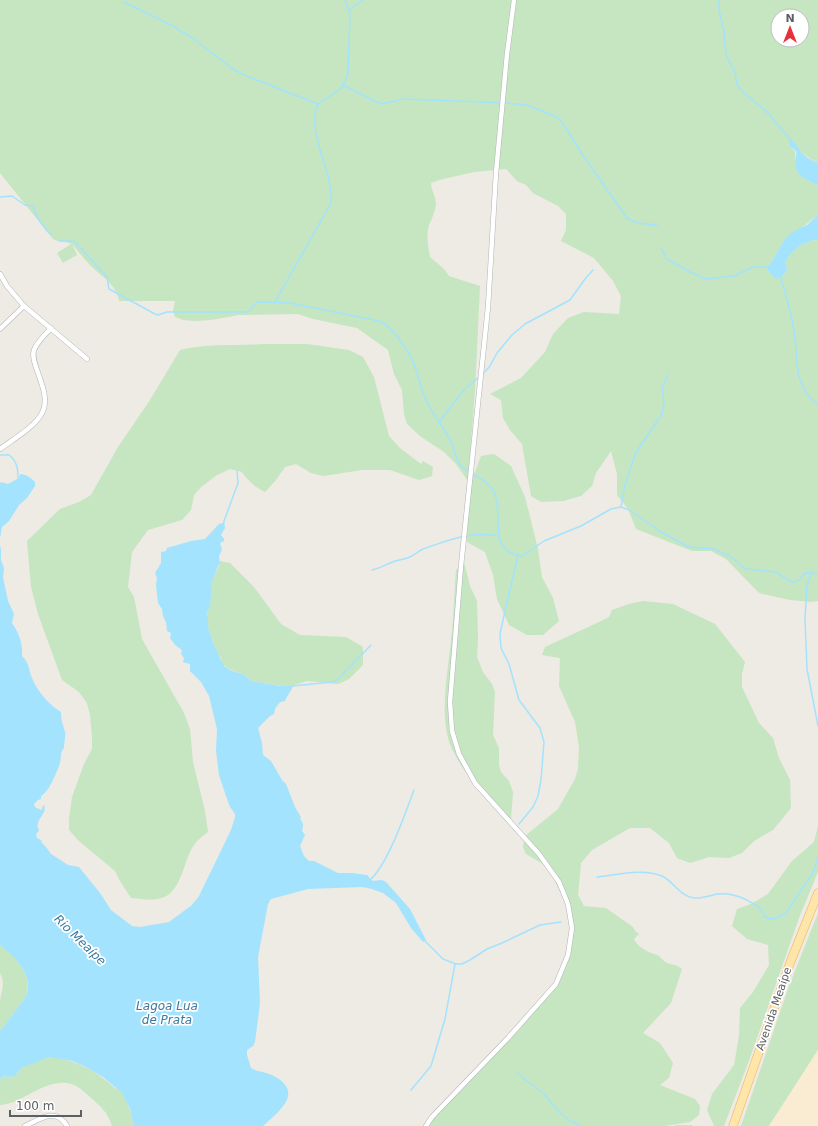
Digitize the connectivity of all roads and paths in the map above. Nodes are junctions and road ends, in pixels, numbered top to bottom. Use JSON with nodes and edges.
{"nodes":[{"id":1,"x":514,"y":0,"type":"edge"},
{"id":2,"x":0,"y":274,"type":"edge"},
{"id":3,"x":24,"y":306,"type":"junction"},
{"id":4,"x":51,"y":328,"type":"junction"},
{"id":5,"x":0,"y":329,"type":"edge"},
{"id":6,"x":87,"y":360,"type":"dead end"},
{"id":7,"x":0,"y":449,"type":"edge"},
{"id":8,"x":818,"y":893,"type":"edge"},
{"id":9,"x":25,"y":1126,"type":"edge"},
{"id":10,"x":67,"y":1126,"type":"edge"},
{"id":11,"x":426,"y":1126,"type":"edge"},
{"id":12,"x":733,"y":1126,"type":"edge"}],
"edges":[{"from":1,"to":11,"type":"street"},
{"from":2,"to":3,"type":"street"},
{"from":3,"to":4,"type":"street"},
{"from":3,"to":5,"type":"street"},
{"from":4,"to":6,"type":"street"},
{"from":4,"to":7,"type":"street"},
{"from":8,"to":12,"type":"main road","name":"Avenida Meaípe"},
{"from":9,"to":10,"type":"street"}]}
